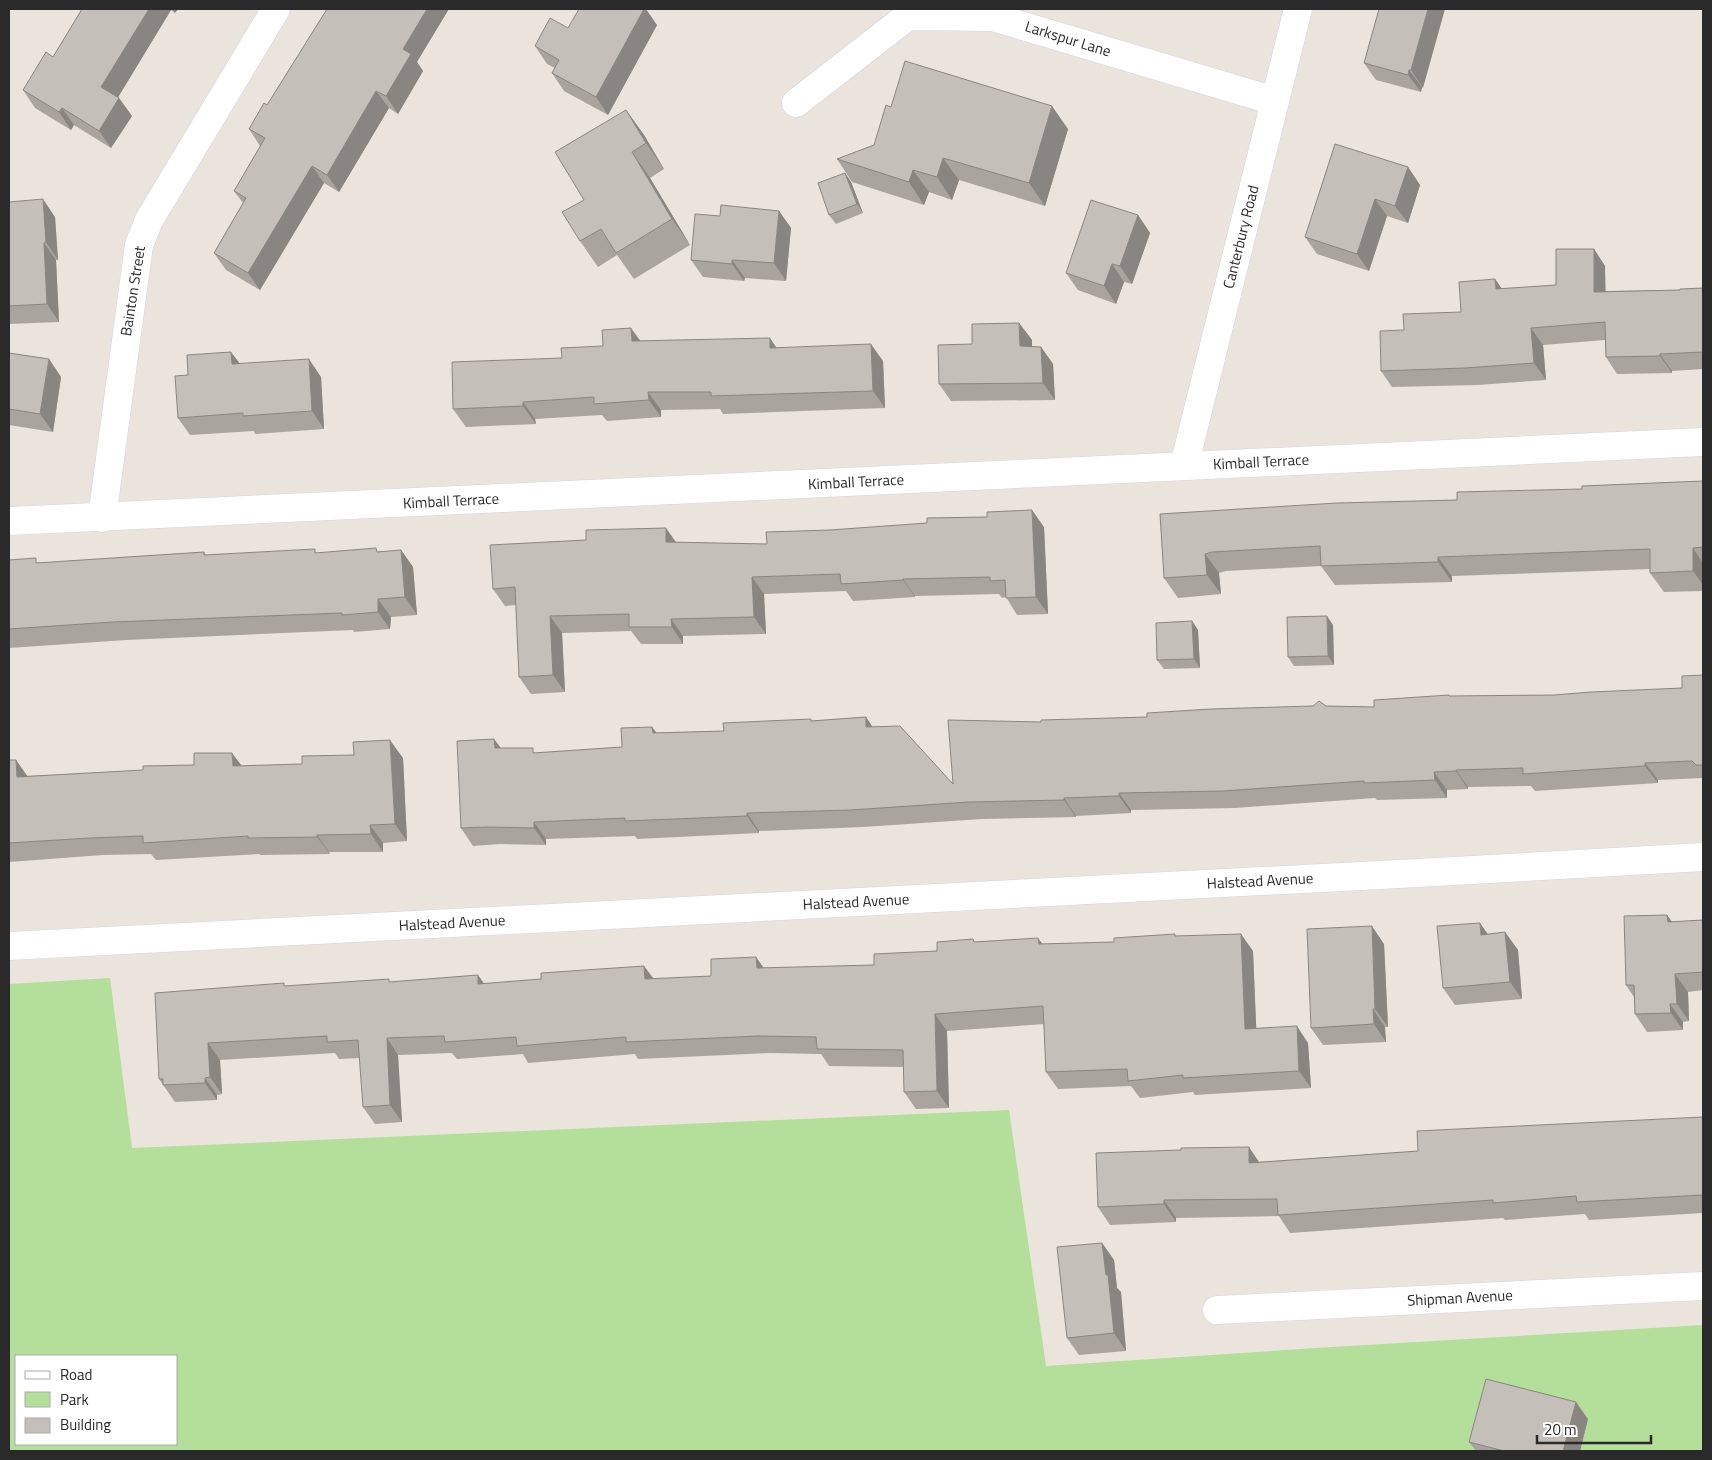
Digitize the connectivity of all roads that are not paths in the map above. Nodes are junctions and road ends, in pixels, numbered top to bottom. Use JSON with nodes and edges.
{"nodes":[{"id":1,"x":276,"y":9,"type":"edge"},
{"id":2,"x":1298,"y":9,"type":"edge"},
{"id":3,"x":1275,"y":101,"type":"junction"},
{"id":4,"x":796,"y":103,"type":"dead end"},
{"id":5,"x":1703,"y":442,"type":"edge"},
{"id":6,"x":1184,"y":466,"type":"junction"},
{"id":7,"x":102,"y":518,"type":"junction"},
{"id":8,"x":9,"y":521,"type":"edge"},
{"id":9,"x":1703,"y":857,"type":"edge"},
{"id":10,"x":9,"y":946,"type":"edge"},
{"id":11,"x":1703,"y":1286,"type":"edge"},
{"id":12,"x":1217,"y":1310,"type":"dead end"}],
"edges":[{"from":1,"to":7,"type":"street","name":"Bainton Street"},
{"from":2,"to":3,"type":"street","name":"Canterbury Road"},
{"from":3,"to":4,"type":"street","name":"Larkspur Lane"},
{"from":3,"to":6,"type":"street","name":"Canterbury Road"},
{"from":5,"to":6,"type":"street","name":"Kimball Terrace"},
{"from":6,"to":7,"type":"street","name":"Kimball Terrace"},
{"from":7,"to":8,"type":"street","name":"Kimball Terrace"},
{"from":9,"to":10,"type":"street","name":"Halstead Avenue"},
{"from":11,"to":12,"type":"street","name":"Shipman Avenue"}]}
